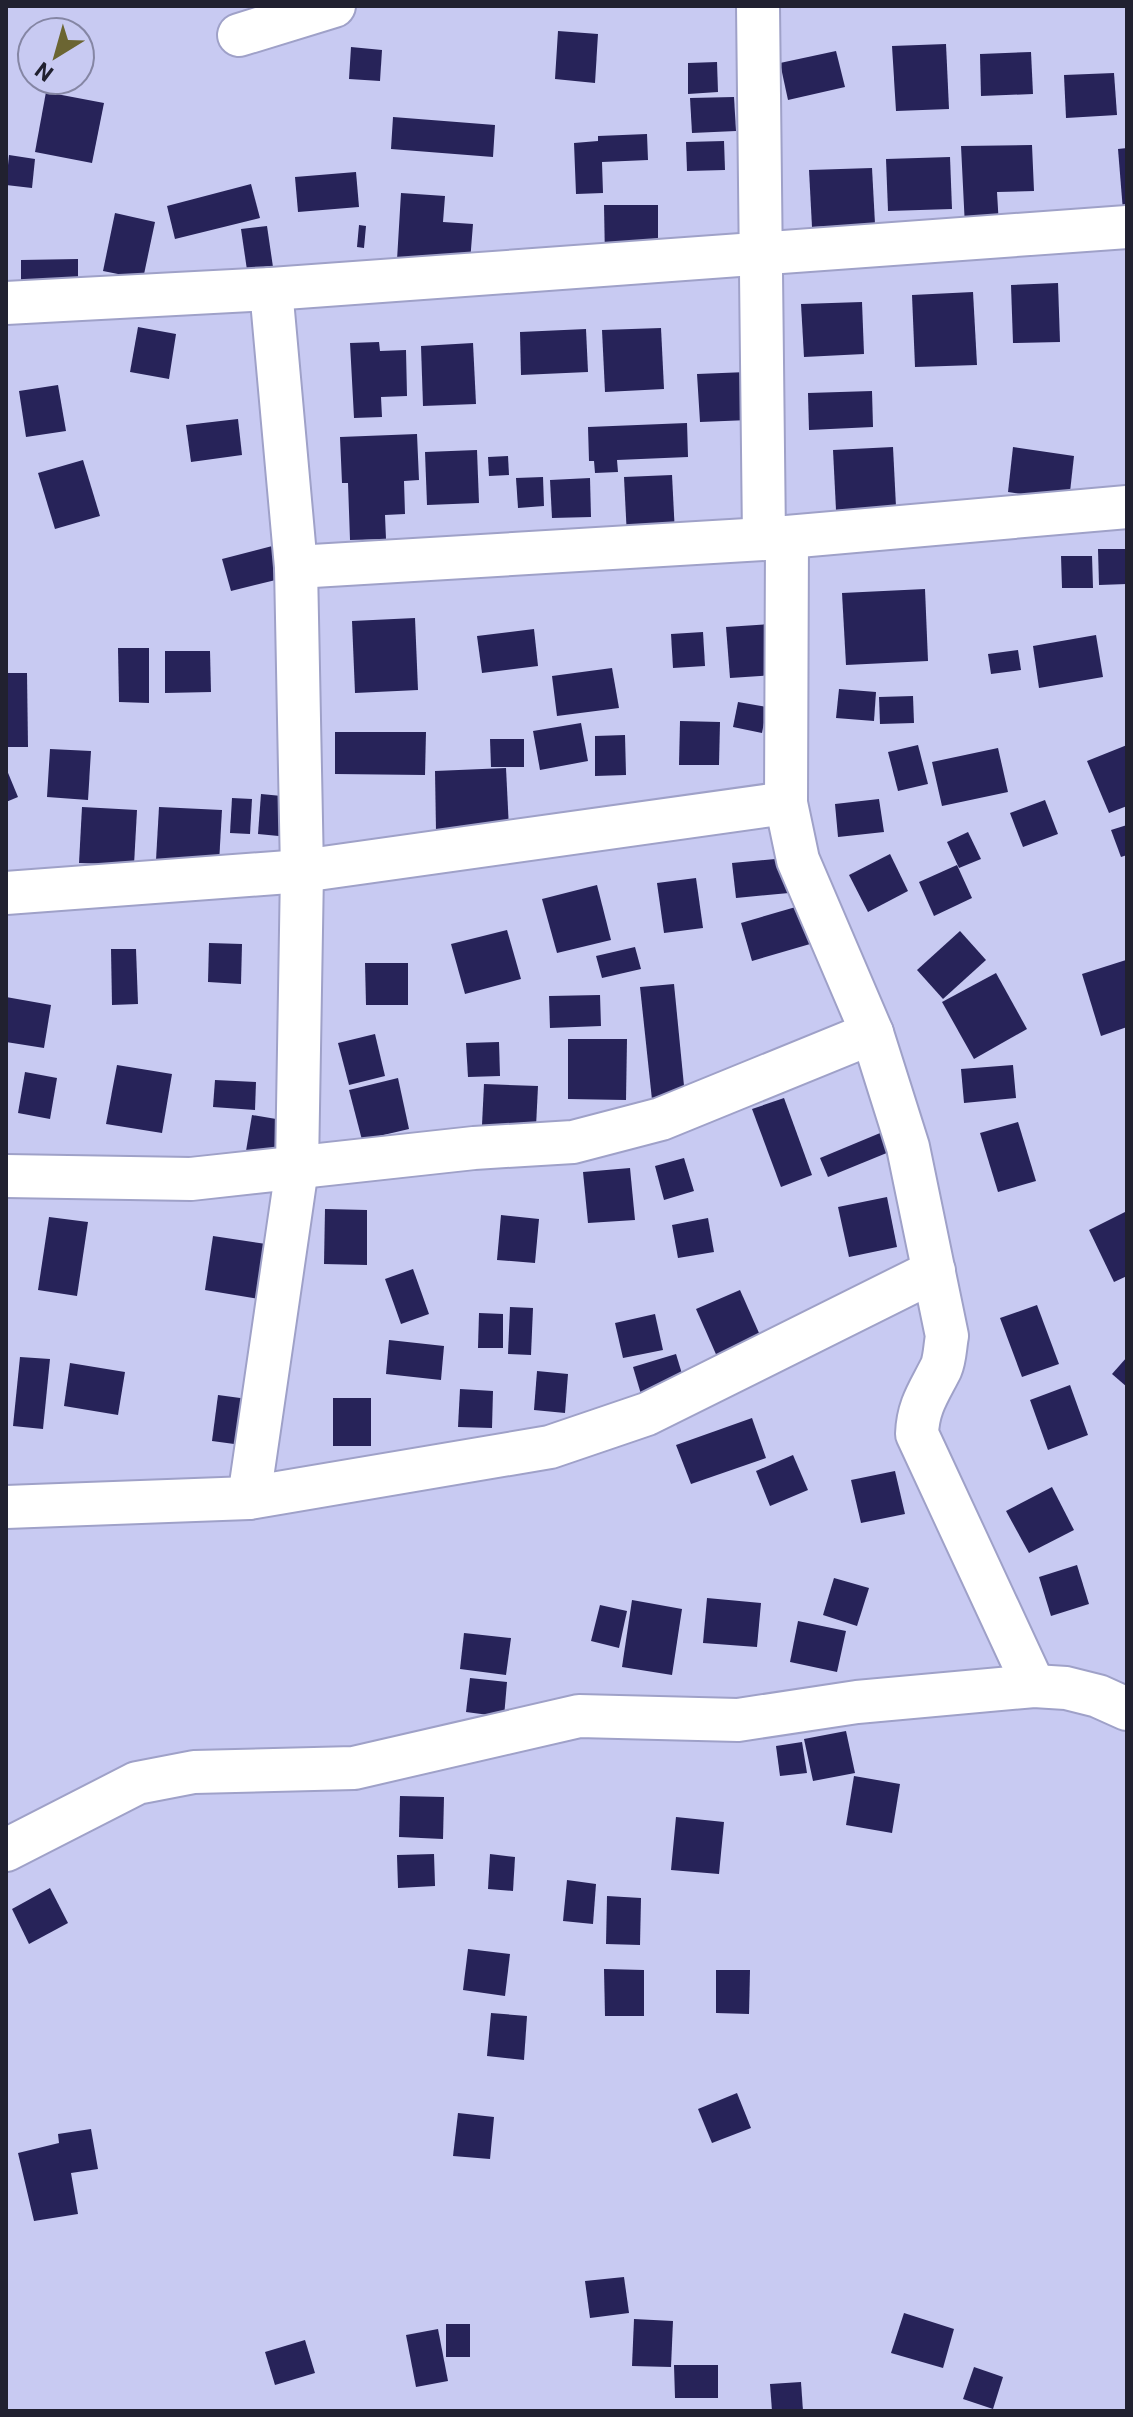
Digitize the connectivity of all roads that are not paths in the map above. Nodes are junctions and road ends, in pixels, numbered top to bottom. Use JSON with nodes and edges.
{"nodes":[{"id":1,"x":334,"y":6,"type":"edge"},
{"id":2,"x":758,"y":6,"type":"edge"},
{"id":3,"x":239,"y":35,"type":"dead end"},
{"id":4,"x":1127,"y":227,"type":"edge"},
{"id":5,"x":760,"y":254,"type":"junction"},
{"id":6,"x":271,"y":289,"type":"junction"},
{"id":7,"x":6,"y":303,"type":"edge"},
{"id":8,"x":1127,"y":507,"type":"edge"},
{"id":9,"x":776,"y":538,"type":"junction"},
{"id":10,"x":296,"y":567,"type":"junction"},
{"id":11,"x":786,"y":803,"type":"junction"},
{"id":12,"x":302,"y":871,"type":"junction"},
{"id":13,"x":6,"y":893,"type":"edge"},
{"id":14,"x":872,"y":1033,"type":"junction"},
{"id":15,"x":297,"y":1168,"type":"junction"},
{"id":16,"x":6,"y":1176,"type":"edge"},
{"id":17,"x":934,"y":1271,"type":"junction"},
{"id":18,"x":249,"y":1498,"type":"junction"},
{"id":19,"x":6,"y":1507,"type":"edge"},
{"id":20,"x":1034,"y":1686,"type":"junction"},
{"id":21,"x":1127,"y":1709,"type":"edge"},
{"id":22,"x":6,"y":1850,"type":"edge"}],
"edges":[{"from":1,"to":3,"type":"street"},
{"from":2,"to":5,"type":"street"},
{"from":4,"to":5,"type":"street"},
{"from":5,"to":6,"type":"street"},
{"from":5,"to":9,"type":"street"},
{"from":6,"to":7,"type":"street"},
{"from":6,"to":10,"type":"street"},
{"from":8,"to":9,"type":"street"},
{"from":9,"to":10,"type":"street"},
{"from":9,"to":11,"type":"street"},
{"from":10,"to":12,"type":"street"},
{"from":11,"to":12,"type":"street"},
{"from":11,"to":14,"type":"street"},
{"from":12,"to":13,"type":"street"},
{"from":12,"to":15,"type":"street"},
{"from":14,"to":15,"type":"street"},
{"from":14,"to":17,"type":"street"},
{"from":15,"to":16,"type":"street"},
{"from":15,"to":18,"type":"street"},
{"from":17,"to":18,"type":"street"},
{"from":17,"to":20,"type":"street"},
{"from":18,"to":19,"type":"street"},
{"from":20,"to":21,"type":"street"},
{"from":20,"to":22,"type":"street"}]}
